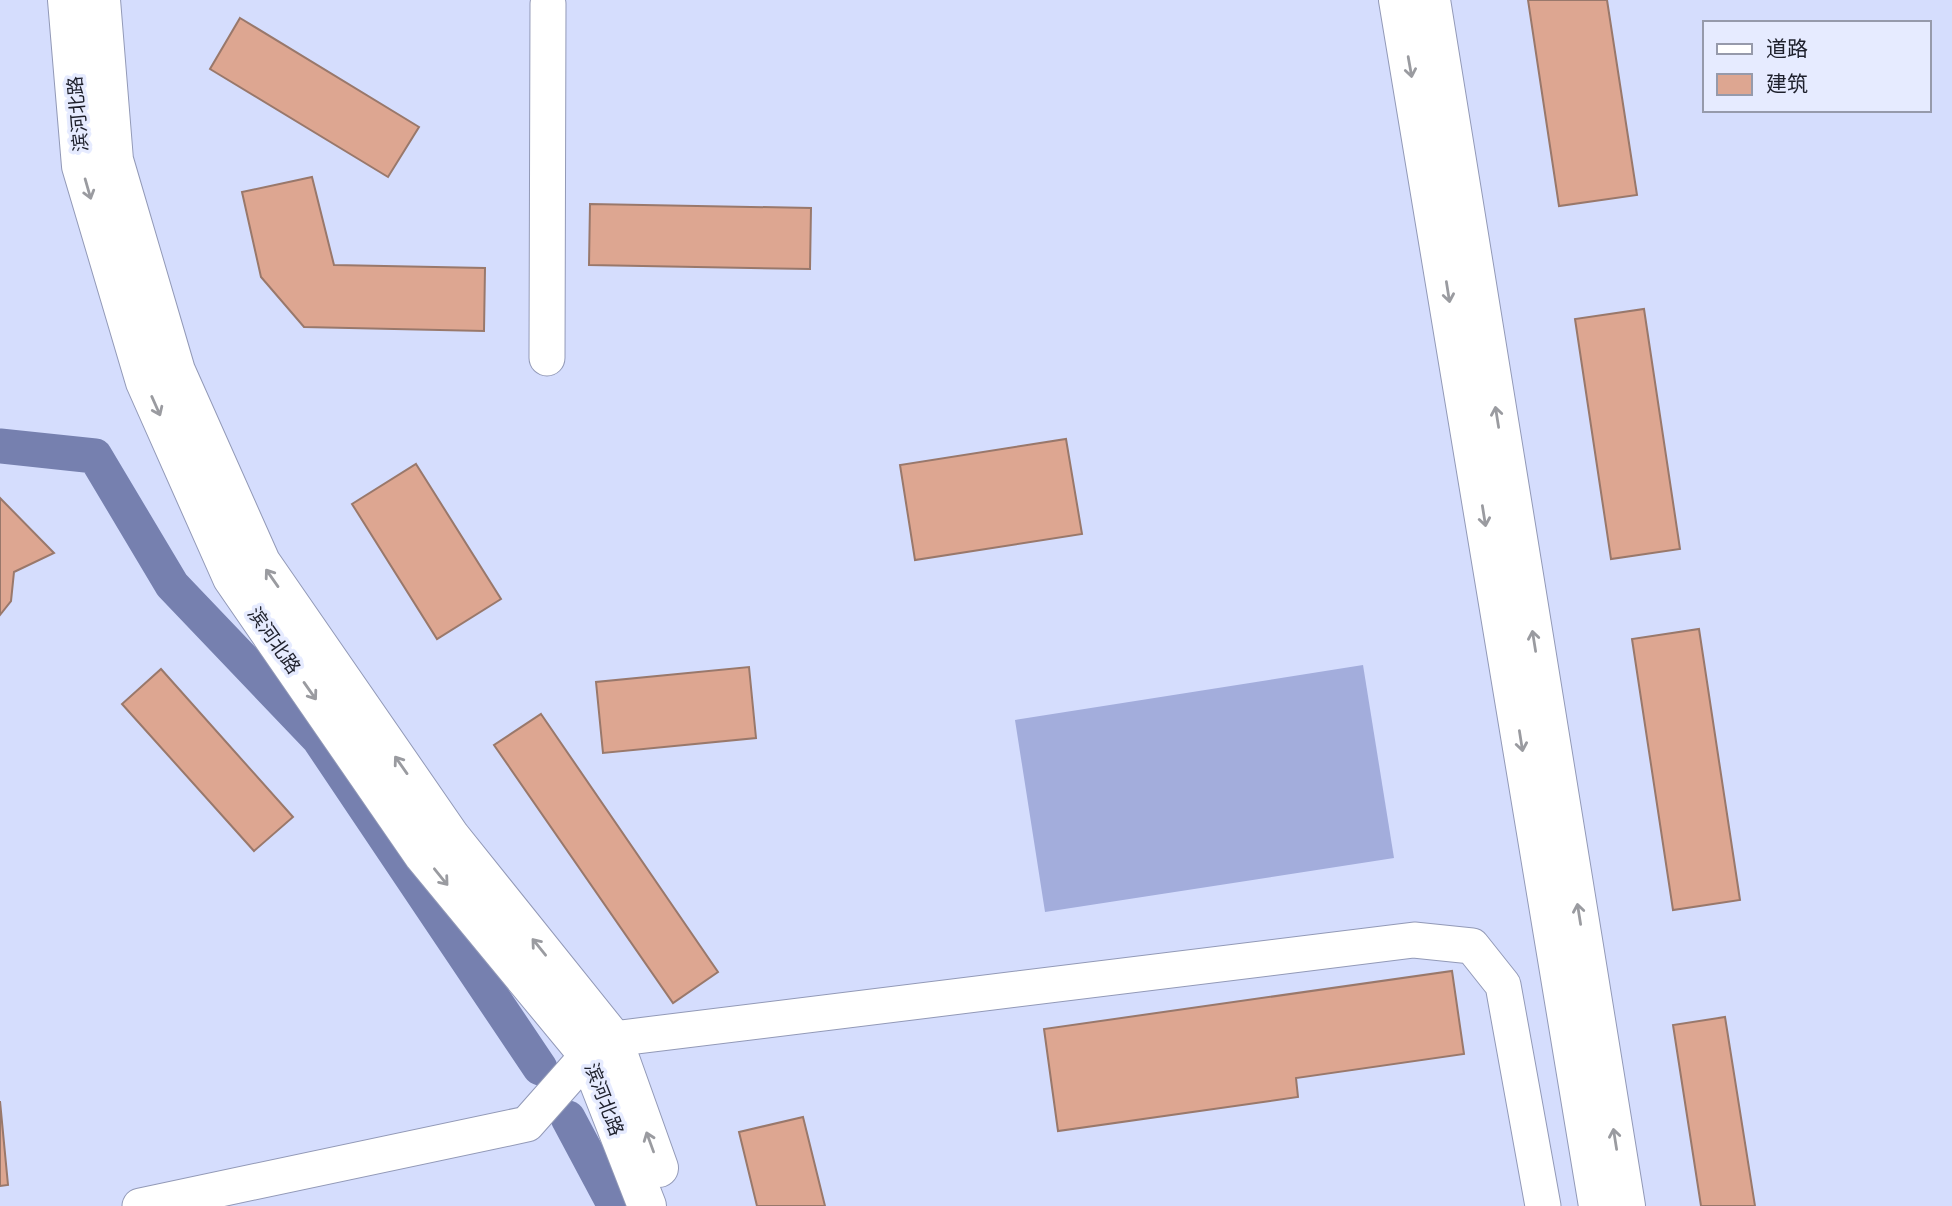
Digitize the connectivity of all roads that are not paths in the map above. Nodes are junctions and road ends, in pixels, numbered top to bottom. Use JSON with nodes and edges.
{"nodes":[{"id":1,"x":67,"y":0,"type":"edge"},
{"id":2,"x":101,"y":0,"type":"edge"},
{"id":3,"x":1398,"y":0,"type":"edge"},
{"id":4,"x":1431,"y":0,"type":"edge"},
{"id":5,"x":549,"y":1,"type":"edge"},
{"id":6,"x":547,"y":358,"type":"dead end"},
{"id":7,"x":600,"y":1047,"type":"junction"},
{"id":8,"x":140,"y":1206,"type":"edge"},
{"id":9,"x":646,"y":1206,"type":"edge"},
{"id":10,"x":673,"y":1206,"type":"edge"},
{"id":11,"x":1543,"y":1206,"type":"edge"},
{"id":12,"x":1598,"y":1206,"type":"edge"},
{"id":13,"x":1626,"y":1206,"type":"edge"}],
"edges":[{"from":1,"to":7,"type":"main road","name":"滨河北路","one_way":true},
{"from":7,"to":2,"type":"main road","name":"滨河北路","one_way":true},
{"from":3,"to":12,"type":"main road","one_way":true},
{"from":13,"to":4,"type":"main road","one_way":true},
{"from":5,"to":6,"type":"street"},
{"from":7,"to":8,"type":"street"},
{"from":7,"to":9,"type":"main road","name":"滨河北路"},
{"from":10,"to":7,"type":"main road","name":"滨河北路","one_way":true},
{"from":7,"to":11,"type":"street"}]}
